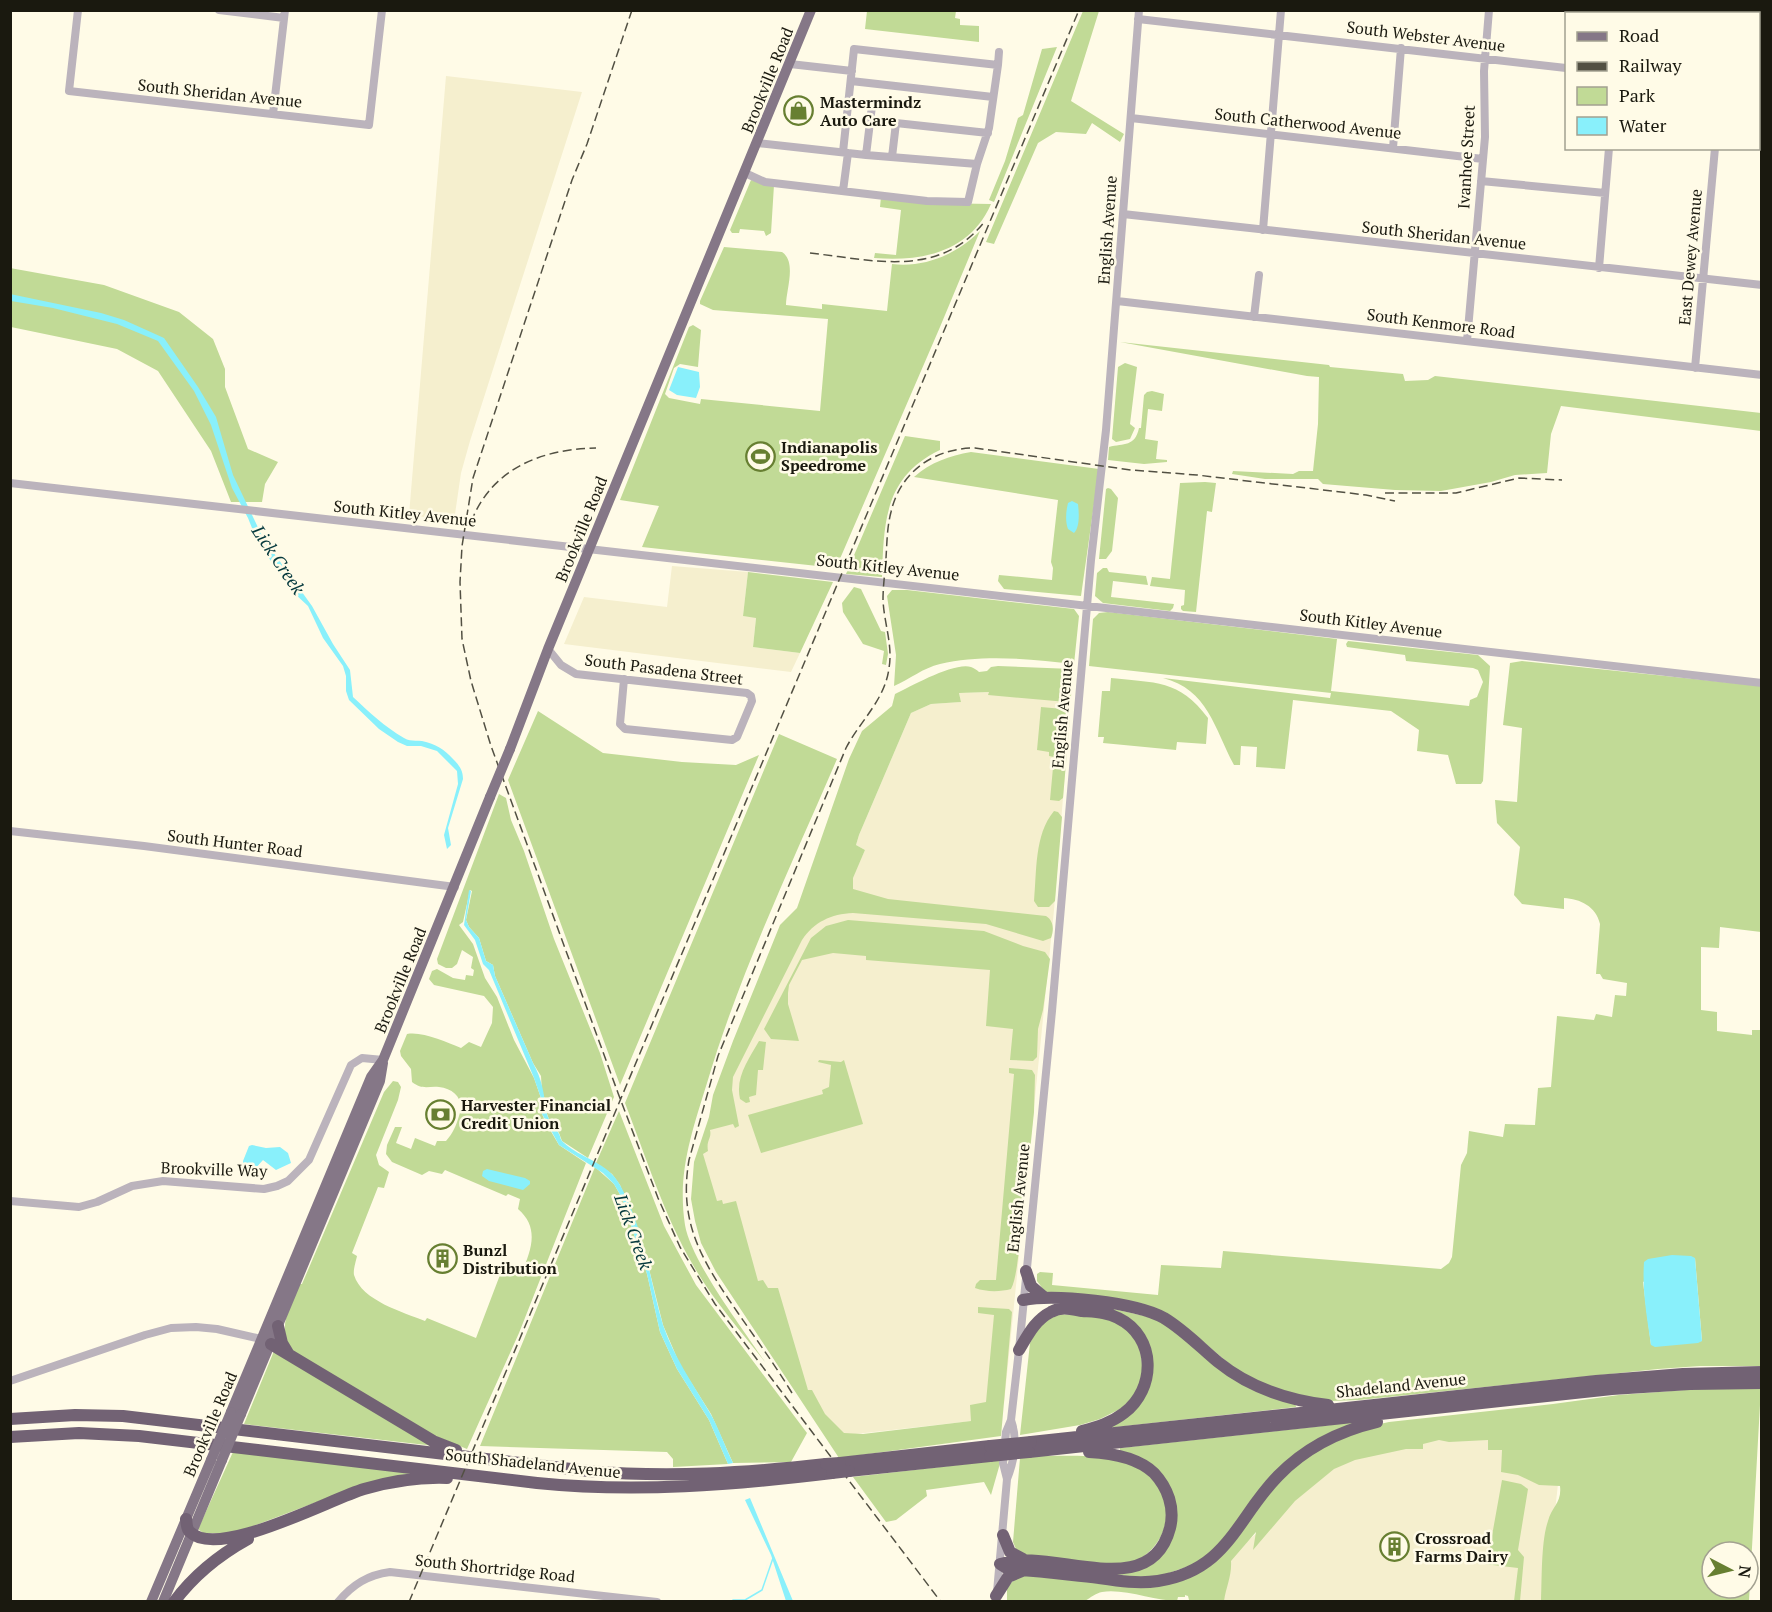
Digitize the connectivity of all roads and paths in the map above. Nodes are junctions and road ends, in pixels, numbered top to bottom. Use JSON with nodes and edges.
{"nodes":[{"id":1,"x":78,"y":10,"type":"edge"},
{"id":2,"x":219,"y":10,"type":"edge"},
{"id":3,"x":382,"y":10,"type":"edge"},
{"id":4,"x":811,"y":10,"type":"edge"},
{"id":5,"x":1281,"y":10,"type":"edge"},
{"id":6,"x":1489,"y":10,"type":"edge"},
{"id":7,"x":285,"y":14,"type":"edge"},
{"id":8,"x":1139,"y":14,"type":"edge"},
{"id":9,"x":1279,"y":35,"type":"junction"},
{"id":10,"x":1401,"y":48,"type":"junction"},
{"id":11,"x":999,"y":52,"type":"dead end"},
{"id":12,"x":1485,"y":58,"type":"junction"},
{"id":13,"x":790,"y":64,"type":"junction"},
{"id":14,"x":998,"y":65,"type":"junction"},
{"id":15,"x":1565,"y":68,"type":"edge"},
{"id":16,"x":852,"y":71,"type":"junction"},
{"id":17,"x":851,"y":81,"type":"junction"},
{"id":18,"x":993,"y":97,"type":"junction"},
{"id":19,"x":848,"y":103,"type":"junction"},
{"id":20,"x":273,"y":114,"type":"junction"},
{"id":21,"x":1131,"y":118,"type":"junction"},
{"id":22,"x":988,"y":133,"type":"junction"},
{"id":23,"x":1270,"y":134,"type":"junction"},
{"id":24,"x":757,"y":143,"type":"junction"},
{"id":25,"x":1393,"y":148,"type":"junction"},
{"id":26,"x":1609,"y":150,"type":"edge"},
{"id":27,"x":1715,"y":150,"type":"edge"},
{"id":28,"x":845,"y":153,"type":"junction"},
{"id":29,"x":866,"y":155,"type":"junction"},
{"id":30,"x":892,"y":157,"type":"junction"},
{"id":31,"x":1483,"y":159,"type":"junction"},
{"id":32,"x":977,"y":164,"type":"junction"},
{"id":33,"x":745,"y":173,"type":"junction"},
{"id":34,"x":1481,"y":181,"type":"junction"},
{"id":35,"x":843,"y":190,"type":"junction"},
{"id":36,"x":1605,"y":192,"type":"junction"},
{"id":37,"x":1123,"y":214,"type":"junction"},
{"id":38,"x":1263,"y":230,"type":"junction"},
{"id":39,"x":1475,"y":254,"type":"junction"},
{"id":40,"x":1599,"y":268,"type":"junction"},
{"id":41,"x":1259,"y":275,"type":"dead end"},
{"id":42,"x":1704,"y":279,"type":"junction"},
{"id":43,"x":1761,"y":285,"type":"edge"},
{"id":44,"x":1117,"y":301,"type":"junction"},
{"id":45,"x":1254,"y":317,"type":"junction"},
{"id":46,"x":1467,"y":341,"type":"junction"},
{"id":47,"x":1695,"y":368,"type":"junction"},
{"id":48,"x":1761,"y":375,"type":"edge"},
{"id":49,"x":10,"y":483,"type":"edge"},
{"id":50,"x":590,"y":549,"type":"junction"},
{"id":51,"x":1086,"y":605,"type":"junction"},
{"id":52,"x":548,"y":649,"type":"junction"},
{"id":53,"x":624,"y":680,"type":"junction"},
{"id":54,"x":1761,"y":683,"type":"edge"},
{"id":55,"x":10,"y":831,"type":"edge"},
{"id":56,"x":455,"y":887,"type":"junction"},
{"id":57,"x":383,"y":1060,"type":"junction"},
{"id":58,"x":10,"y":1201,"type":"edge"},
{"id":59,"x":1026,"y":1271,"type":"junction"},
{"id":60,"x":1045,"y":1298,"type":"junction"},
{"id":61,"x":1023,"y":1300,"type":"junction"},
{"id":62,"x":1059,"y":1308,"type":"junction"},
{"id":63,"x":278,"y":1326,"type":"junction"},
{"id":64,"x":266,"y":1341,"type":"junction"},
{"id":65,"x":1019,"y":1350,"type":"junction"},
{"id":66,"x":291,"y":1356,"type":"junction"},
{"id":67,"x":1761,"y":1372,"type":"edge"},
{"id":68,"x":10,"y":1381,"type":"edge"},
{"id":69,"x":1761,"y":1383,"type":"edge"},
{"id":70,"x":1344,"y":1408,"type":"junction"},
{"id":71,"x":1419,"y":1411,"type":"junction"},
{"id":72,"x":10,"y":1419,"type":"edge"},
{"id":73,"x":10,"y":1437,"type":"edge"},
{"id":74,"x":1048,"y":1445,"type":"junction"},
{"id":75,"x":217,"y":1460,"type":"junction"},
{"id":76,"x":501,"y":1461,"type":"junction"},
{"id":77,"x":829,"y":1469,"type":"junction"},
{"id":78,"x":505,"y":1478,"type":"junction"},
{"id":79,"x":186,"y":1519,"type":"junction"},
{"id":80,"x":271,"y":1526,"type":"junction"},
{"id":81,"x":191,"y":1533,"type":"junction"},
{"id":82,"x":1003,"y":1535,"type":"junction"},
{"id":83,"x":1000,"y":1564,"type":"junction"},
{"id":84,"x":1025,"y":1565,"type":"junction"},
{"id":85,"x":996,"y":1599,"type":"edge"},
{"id":86,"x":151,"y":1602,"type":"edge"},
{"id":87,"x":163,"y":1602,"type":"edge"},
{"id":88,"x":174,"y":1602,"type":"edge"},
{"id":89,"x":338,"y":1602,"type":"edge"},
{"id":90,"x":657,"y":1602,"type":"edge"}],
"edges":[{"from":1,"to":20,"type":"street","name":"South Sheridan Avenue"},
{"from":2,"to":7,"type":"street"},
{"from":3,"to":20,"type":"street","name":"South Sheridan Avenue"},
{"from":4,"to":13,"type":"main road","name":"Brookville Road"},
{"from":5,"to":9,"type":"street"},
{"from":6,"to":12,"type":"street","name":"Ivanhoe Street"},
{"from":7,"to":20,"type":"street"},
{"from":8,"to":9,"type":"street","name":"South Webster Avenue"},
{"from":8,"to":21,"type":"street","name":"English Avenue"},
{"from":9,"to":10,"type":"street","name":"South Webster Avenue"},
{"from":9,"to":23,"type":"street"},
{"from":10,"to":12,"type":"street","name":"South Webster Avenue"},
{"from":10,"to":25,"type":"street"},
{"from":11,"to":14,"type":"street"},
{"from":12,"to":15,"type":"street","name":"South Webster Avenue"},
{"from":12,"to":31,"type":"street","name":"Ivanhoe Street"},
{"from":13,"to":16,"type":"street"},
{"from":13,"to":24,"type":"main road","name":"Brookville Road"},
{"from":14,"to":16,"type":"street"},
{"from":14,"to":18,"type":"street"},
{"from":16,"to":17,"type":"street"},
{"from":17,"to":18,"type":"street"},
{"from":17,"to":19,"type":"street"},
{"from":18,"to":22,"type":"street"},
{"from":19,"to":28,"type":"street"},
{"from":19,"to":29,"type":"street"},
{"from":21,"to":23,"type":"street","name":"South Catherwood Avenue"},
{"from":21,"to":37,"type":"street","name":"English Avenue"},
{"from":22,"to":30,"type":"street"},
{"from":22,"to":32,"type":"street"},
{"from":23,"to":25,"type":"street","name":"South Catherwood Avenue"},
{"from":23,"to":38,"type":"street"},
{"from":24,"to":28,"type":"street"},
{"from":24,"to":33,"type":"main road","name":"Brookville Road"},
{"from":25,"to":31,"type":"street","name":"South Catherwood Avenue"},
{"from":26,"to":36,"type":"street"},
{"from":27,"to":42,"type":"street","name":"East Dewey Avenue"},
{"from":28,"to":29,"type":"street"},
{"from":28,"to":35,"type":"street"},
{"from":29,"to":30,"type":"street"},
{"from":30,"to":32,"type":"street"},
{"from":31,"to":34,"type":"street","name":"Ivanhoe Street"},
{"from":32,"to":35,"type":"street"},
{"from":33,"to":35,"type":"street"},
{"from":33,"to":50,"type":"main road","name":"Brookville Road"},
{"from":34,"to":36,"type":"street"},
{"from":34,"to":39,"type":"street","name":"Ivanhoe Street"},
{"from":36,"to":40,"type":"street"},
{"from":37,"to":38,"type":"street","name":"South Sheridan Avenue"},
{"from":37,"to":44,"type":"street","name":"English Avenue"},
{"from":38,"to":39,"type":"street","name":"South Sheridan Avenue"},
{"from":39,"to":40,"type":"street","name":"South Sheridan Avenue"},
{"from":39,"to":46,"type":"street","name":"Ivanhoe Street"},
{"from":40,"to":42,"type":"street","name":"South Sheridan Avenue"},
{"from":41,"to":45,"type":"street"},
{"from":42,"to":43,"type":"street","name":"South Sheridan Avenue"},
{"from":42,"to":47,"type":"street","name":"East Dewey Avenue"},
{"from":44,"to":45,"type":"street","name":"South Kenmore Road"},
{"from":44,"to":51,"type":"street","name":"English Avenue"},
{"from":45,"to":46,"type":"street","name":"South Kenmore Road"},
{"from":46,"to":47,"type":"street","name":"South Kenmore Road"},
{"from":47,"to":48,"type":"street","name":"South Kenmore Road"},
{"from":49,"to":50,"type":"street","name":"South Kitley Avenue"},
{"from":50,"to":51,"type":"street","name":"South Kitley Avenue"},
{"from":50,"to":52,"type":"main road","name":"Brookville Road"},
{"from":51,"to":54,"type":"street","name":"South Kitley Avenue"},
{"from":51,"to":59,"type":"street","name":"English Avenue"},
{"from":52,"to":53,"type":"street","name":"South Pasadena Street"},
{"from":52,"to":56,"type":"main road","name":"Brookville Road","bridge":true},
{"from":53,"to":53,"type":"street","name":"South Pasadena Street"},
{"from":55,"to":56,"type":"street","name":"South Hunter Road"},
{"from":56,"to":57,"type":"main road","name":"Brookville Road"},
{"from":57,"to":58,"type":"street","name":"Brookville Way"},
{"from":57,"to":63,"type":"main road","name":"Brookville Road"},
{"from":57,"to":64,"type":"main road","name":"Brookville Road"},
{"from":59,"to":60,"type":"highway"},
{"from":59,"to":61,"type":"street","name":"English Avenue"},
{"from":60,"to":61,"type":"highway"},
{"from":60,"to":70,"type":"highway"},
{"from":61,"to":62,"type":"highway"},
{"from":61,"to":65,"type":"street","name":"English Avenue"},
{"from":62,"to":65,"type":"highway"},
{"from":62,"to":74,"type":"highway"},
{"from":63,"to":64,"type":"main road","name":"Brookville Road"},
{"from":63,"to":66,"type":"highway"},
{"from":64,"to":66,"type":"highway"},
{"from":64,"to":68,"type":"street"},
{"from":64,"to":75,"type":"main road","name":"Brookville Road","bridge":true},
{"from":65,"to":82,"type":"street","name":"English Avenue"},
{"from":66,"to":76,"type":"highway"},
{"from":67,"to":70,"type":"highway","name":"Shadeland Avenue"},
{"from":69,"to":71,"type":"highway","name":"Shadeland Avenue"},
{"from":70,"to":74,"type":"highway","name":"Shadeland Avenue"},
{"from":71,"to":74,"type":"highway","name":"Shadeland Avenue"},
{"from":71,"to":84,"type":"highway"},
{"from":72,"to":76,"type":"highway","name":"South Shadeland Avenue"},
{"from":73,"to":78,"type":"highway","name":"South Shadeland Avenue"},
{"from":74,"to":77,"type":"highway","name":"South Shadeland Avenue","bridge":true},
{"from":74,"to":84,"type":"highway"},
{"from":75,"to":79,"type":"main road","name":"Brookville Road"},
{"from":75,"to":81,"type":"main road","name":"Brookville Road"},
{"from":76,"to":77,"type":"highway","name":"South Shadeland Avenue"},
{"from":77,"to":78,"type":"highway","name":"South Shadeland Avenue"},
{"from":78,"to":80,"type":"highway"},
{"from":79,"to":81,"type":"highway"},
{"from":79,"to":86,"type":"main road","name":"Brookville Road"},
{"from":80,"to":81,"type":"highway"},
{"from":80,"to":88,"type":"highway"},
{"from":81,"to":87,"type":"main road","name":"Brookville Road"},
{"from":82,"to":83,"type":"street","name":"English Avenue"},
{"from":82,"to":84,"type":"highway"},
{"from":83,"to":84,"type":"highway"},
{"from":83,"to":85,"type":"street","name":"English Avenue"},
{"from":84,"to":85,"type":"highway"},
{"from":89,"to":90,"type":"street","name":"South Shortridge Road"}]}
